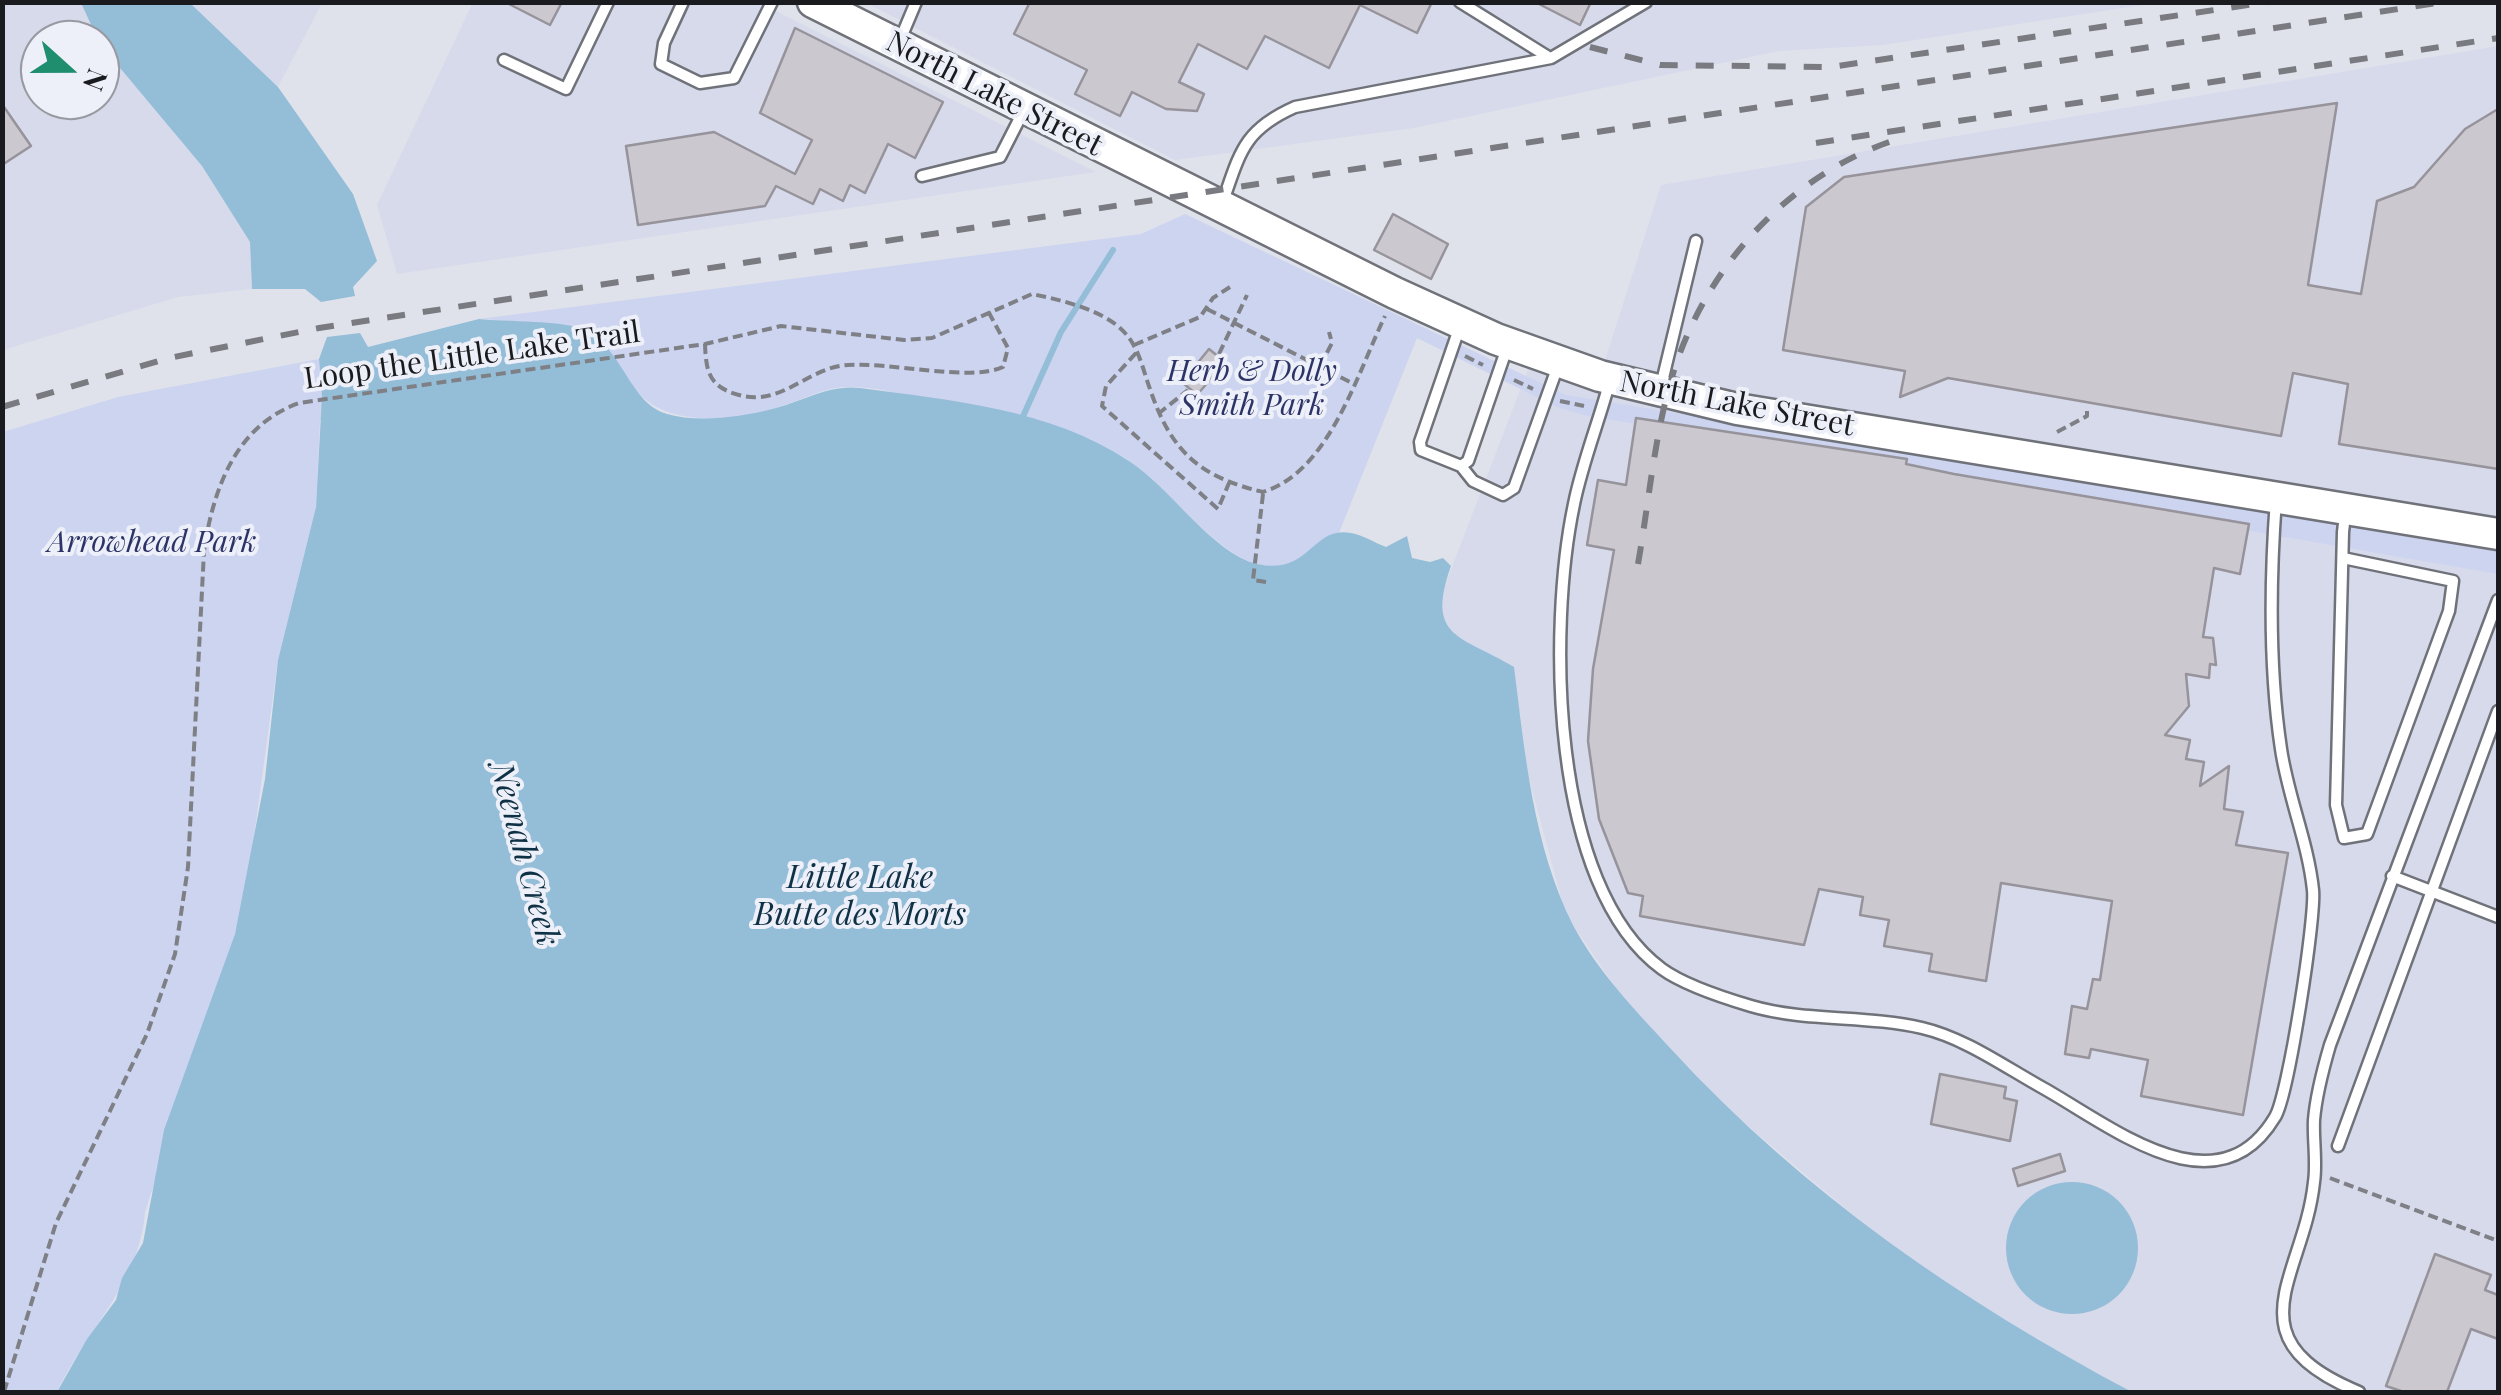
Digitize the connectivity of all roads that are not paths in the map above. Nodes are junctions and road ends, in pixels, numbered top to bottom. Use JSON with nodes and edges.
{"nodes":[{"id":1,"x":608,"y":2,"type":"edge"},
{"id":2,"x":683,"y":2,"type":"edge"},
{"id":3,"x":772,"y":2,"type":"edge"},
{"id":4,"x":813,"y":2,"type":"edge"},
{"id":5,"x":916,"y":2,"type":"edge"},
{"id":6,"x":1460,"y":2,"type":"edge"},
{"id":7,"x":1646,"y":2,"type":"edge"},
{"id":8,"x":846,"y":10,"type":"edge"},
{"id":9,"x":898,"y":45,"type":"junction"},
{"id":10,"x":1551,"y":58,"type":"junction"},
{"id":11,"x":504,"y":60,"type":"dead end"},
{"id":12,"x":1025,"y":109,"type":"junction"},
{"id":13,"x":922,"y":176,"type":"dead end"},
{"id":14,"x":1221,"y":207,"type":"junction"},
{"id":15,"x":1696,"y":241,"type":"dead end"},
{"id":16,"x":1461,"y":324,"type":"junction"},
{"id":17,"x":1509,"y":344,"type":"junction"},
{"id":18,"x":1559,"y":363,"type":"junction"},
{"id":19,"x":1610,"y":380,"type":"junction"},
{"id":20,"x":1659,"y":393,"type":"junction"},
{"id":21,"x":1461,"y":466,"type":"junction"},
{"id":22,"x":2276,"y":498,"type":"junction"},
{"id":23,"x":2346,"y":509,"type":"junction"},
{"id":24,"x":2498,"y":534,"type":"edge"},
{"id":25,"x":2343,"y":558,"type":"junction"},
{"id":26,"x":2498,"y":600,"type":"edge"},
{"id":27,"x":2498,"y":711,"type":"edge"},
{"id":28,"x":2392,"y":876,"type":"junction"},
{"id":29,"x":2432,"y":891,"type":"junction"},
{"id":30,"x":2498,"y":916,"type":"edge"},
{"id":31,"x":2338,"y":1146,"type":"dead end"},
{"id":32,"x":2359,"y":1392,"type":"edge"}],
"edges":[{"from":1,"to":11,"type":"lane"},
{"from":2,"to":3,"type":"lane"},
{"from":4,"to":8,"type":"main road","name":"North Lake Street"},
{"from":5,"to":9,"type":"lane"},
{"from":6,"to":10,"type":"lane"},
{"from":7,"to":10,"type":"lane"},
{"from":8,"to":9,"type":"main road","name":"North Lake Street"},
{"from":9,"to":12,"type":"main road","name":"North Lake Street"},
{"from":10,"to":14,"type":"lane"},
{"from":12,"to":13,"type":"lane"},
{"from":12,"to":14,"type":"main road","name":"North Lake Street"},
{"from":14,"to":16,"type":"main road","name":"North Lake Street"},
{"from":15,"to":20,"type":"lane"},
{"from":16,"to":17,"type":"main road","name":"North Lake Street"},
{"from":16,"to":21,"type":"lane"},
{"from":17,"to":18,"type":"main road","name":"North Lake Street"},
{"from":17,"to":21,"type":"lane"},
{"from":18,"to":19,"type":"main road","name":"North Lake Street"},
{"from":18,"to":21,"type":"lane"},
{"from":19,"to":20,"type":"main road","name":"North Lake Street"},
{"from":19,"to":22,"type":"lane"},
{"from":20,"to":22,"type":"main road","name":"North Lake Street"},
{"from":22,"to":23,"type":"main road","name":"North Lake Street"},
{"from":23,"to":24,"type":"main road","name":"North Lake Street"},
{"from":23,"to":25,"type":"lane"},
{"from":25,"to":25,"type":"lane"},
{"from":26,"to":28,"type":"lane"},
{"from":27,"to":29,"type":"lane"},
{"from":28,"to":29,"type":"lane"},
{"from":28,"to":32,"type":"lane"},
{"from":29,"to":30,"type":"lane"},
{"from":29,"to":31,"type":"lane"}]}
